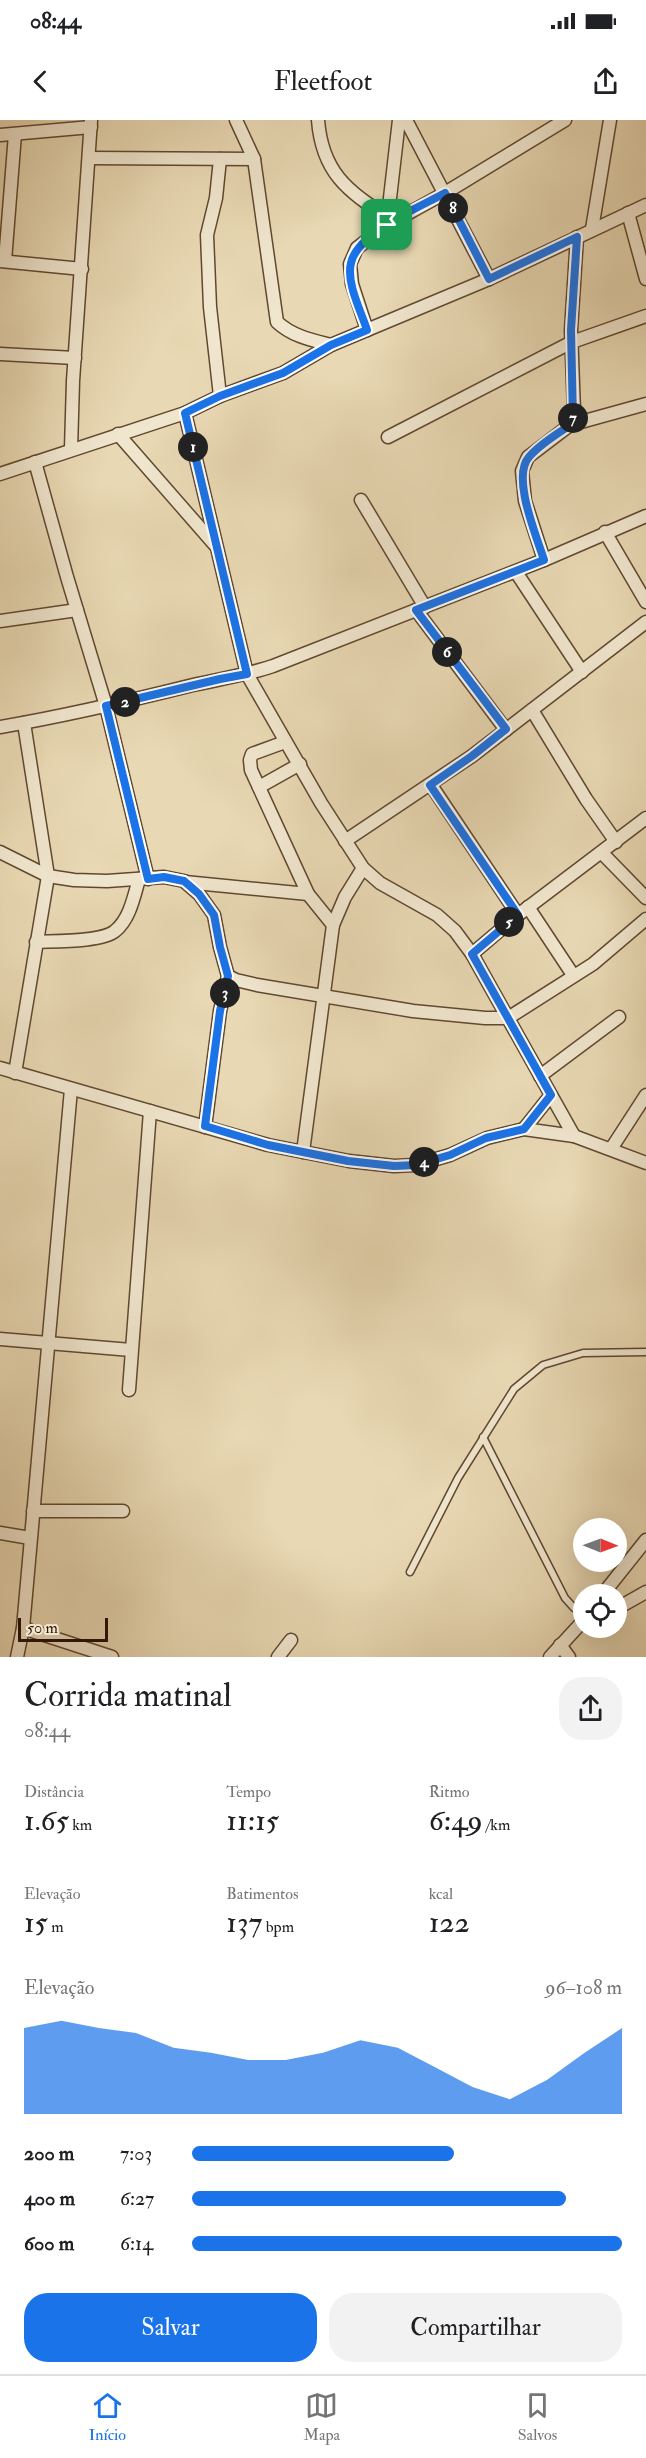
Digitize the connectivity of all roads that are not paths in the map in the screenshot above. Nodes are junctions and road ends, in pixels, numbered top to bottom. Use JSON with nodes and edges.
{"nodes":[{"id":1,"x":236,"y":120,"type":"edge"},
{"id":2,"x":318,"y":120,"type":"edge"},
{"id":3,"x":399,"y":120,"type":"edge"},
{"id":4,"x":406,"y":120,"type":"edge"},
{"id":5,"x":565,"y":120,"type":"edge"},
{"id":6,"x":610,"y":120,"type":"edge"},
{"id":7,"x":91,"y":123,"type":"edge"},
{"id":8,"x":15,"y":134,"type":"junction"},
{"id":9,"x":0,"y":135,"type":"edge"},
{"id":10,"x":89,"y":158,"type":"junction"},
{"id":11,"x":220,"y":159,"type":"junction"},
{"id":12,"x":254,"y":159,"type":"junction"},
{"id":13,"x":5,"y":188,"type":"edge"},
{"id":14,"x":445,"y":193,"type":"junction"},
{"id":15,"x":646,"y":205,"type":"edge"},
{"id":16,"x":628,"y":213,"type":"junction"},
{"id":17,"x":388,"y":221,"type":"junction"},
{"id":18,"x":592,"y":229,"type":"junction"},
{"id":19,"x":577,"y":237,"type":"junction"},
{"id":20,"x":2,"y":261,"type":"edge"},
{"id":21,"x":82,"y":269,"type":"junction"},
{"id":22,"x":489,"y":279,"type":"junction"},
{"id":23,"x":646,"y":279,"type":"edge"},
{"id":24,"x":646,"y":316,"type":"edge"},
{"id":25,"x":367,"y":330,"type":"junction"},
{"id":26,"x":572,"y":342,"type":"junction"},
{"id":27,"x":331,"y":345,"type":"junction"},
{"id":28,"x":0,"y":354,"type":"edge"},
{"id":29,"x":75,"y":358,"type":"junction"},
{"id":30,"x":220,"y":396,"type":"junction"},
{"id":31,"x":646,"y":404,"type":"edge"},
{"id":32,"x":185,"y":413,"type":"junction"},
{"id":33,"x":570,"y":425,"type":"junction"},
{"id":34,"x":118,"y":434,"type":"junction"},
{"id":35,"x":388,"y":437,"type":"dead end"},
{"id":36,"x":71,"y":449,"type":"junction"},
{"id":37,"x":35,"y":462,"type":"junction"},
{"id":38,"x":0,"y":474,"type":"edge"},
{"id":39,"x":361,"y":500,"type":"dead end"},
{"id":40,"x":646,"y":516,"type":"edge"},
{"id":41,"x":605,"y":532,"type":"junction"},
{"id":42,"x":216,"y":546,"type":"junction"},
{"id":43,"x":544,"y":560,"type":"junction"},
{"id":44,"x":516,"y":572,"type":"junction"},
{"id":45,"x":646,"y":602,"type":"edge"},
{"id":46,"x":420,"y":609,"type":"junction"},
{"id":47,"x":77,"y":610,"type":"junction"},
{"id":48,"x":0,"y":621,"type":"edge"},
{"id":49,"x":646,"y":621,"type":"edge"},
{"id":50,"x":582,"y":672,"type":"junction"},
{"id":51,"x":247,"y":674,"type":"junction"},
{"id":52,"x":106,"y":706,"type":"junction"},
{"id":53,"x":532,"y":710,"type":"junction"},
{"id":54,"x":24,"y":723,"type":"junction"},
{"id":55,"x":0,"y":727,"type":"edge"},
{"id":56,"x":506,"y":729,"type":"junction"},
{"id":57,"x":285,"y":742,"type":"junction"},
{"id":58,"x":300,"y":764,"type":"junction"},
{"id":59,"x":430,"y":785,"type":"junction"},
{"id":60,"x":259,"y":787,"type":"junction"},
{"id":61,"x":646,"y":818,"type":"edge"},
{"id":62,"x":345,"y":841,"type":"junction"},
{"id":63,"x":616,"y":842,"type":"junction"},
{"id":64,"x":0,"y":852,"type":"edge"},
{"id":65,"x":602,"y":853,"type":"junction"},
{"id":66,"x":363,"y":868,"type":"junction"},
{"id":67,"x":48,"y":876,"type":"junction"},
{"id":68,"x":143,"y":879,"type":"junction"},
{"id":69,"x":184,"y":881,"type":"junction"},
{"id":70,"x":308,"y":894,"type":"junction"},
{"id":71,"x":646,"y":898,"type":"edge"},
{"id":72,"x":523,"y":911,"type":"junction"},
{"id":73,"x":646,"y":918,"type":"edge"},
{"id":74,"x":333,"y":925,"type":"junction"},
{"id":75,"x":36,"y":942,"type":"junction"},
{"id":76,"x":472,"y":954,"type":"junction"},
{"id":77,"x":573,"y":975,"type":"junction"},
{"id":78,"x":228,"y":976,"type":"junction"},
{"id":79,"x":323,"y":995,"type":"junction"},
{"id":80,"x":619,"y":1017,"type":"dead end"},
{"id":81,"x":508,"y":1018,"type":"junction"},
{"id":82,"x":0,"y":1068,"type":"edge"},
{"id":83,"x":15,"y":1072,"type":"junction"},
{"id":84,"x":540,"y":1076,"type":"junction"},
{"id":85,"x":71,"y":1089,"type":"junction"},
{"id":86,"x":551,"y":1095,"type":"junction"},
{"id":87,"x":646,"y":1095,"type":"edge"},
{"id":88,"x":150,"y":1111,"type":"junction"},
{"id":89,"x":205,"y":1126,"type":"junction"},
{"id":90,"x":524,"y":1129,"type":"junction"},
{"id":91,"x":574,"y":1136,"type":"junction"},
{"id":92,"x":611,"y":1149,"type":"junction"},
{"id":93,"x":303,"y":1152,"type":"junction"},
{"id":94,"x":646,"y":1163,"type":"edge"},
{"id":95,"x":0,"y":1339,"type":"edge"},
{"id":96,"x":48,"y":1344,"type":"junction"},
{"id":97,"x":131,"y":1350,"type":"junction"},
{"id":98,"x":646,"y":1352,"type":"edge"},
{"id":99,"x":129,"y":1390,"type":"dead end"},
{"id":100,"x":483,"y":1437,"type":"junction"},
{"id":101,"x":33,"y":1511,"type":"junction"},
{"id":102,"x":123,"y":1511,"type":"dead end"},
{"id":103,"x":0,"y":1533,"type":"edge"},
{"id":104,"x":30,"y":1538,"type":"junction"},
{"id":105,"x":646,"y":1540,"type":"edge"},
{"id":106,"x":410,"y":1572,"type":"dead end"},
{"id":107,"x":611,"y":1584,"type":"edge"},
{"id":108,"x":646,"y":1592,"type":"edge"},
{"id":109,"x":627,"y":1603,"type":"edge"},
{"id":110,"x":573,"y":1605,"type":"edge"},
{"id":111,"x":23,"y":1628,"type":"junction"},
{"id":112,"x":573,"y":1632,"type":"edge"},
{"id":113,"x":291,"y":1640,"type":"dead end"},
{"id":114,"x":560,"y":1645,"type":"junction"},
{"id":115,"x":17,"y":1657,"type":"edge"},
{"id":116,"x":112,"y":1657,"type":"edge"},
{"id":117,"x":278,"y":1657,"type":"edge"},
{"id":118,"x":550,"y":1657,"type":"edge"},
{"id":119,"x":569,"y":1657,"type":"edge"}],
"edges":[{"from":1,"to":12,"type":"street"},
{"from":2,"to":17,"type":"street"},
{"from":3,"to":17,"type":"street"},
{"from":4,"to":14,"type":"street"},
{"from":5,"to":14,"type":"street"},
{"from":6,"to":18,"type":"street"},
{"from":7,"to":8,"type":"street"},
{"from":7,"to":10,"type":"street"},
{"from":8,"to":9,"type":"street"},
{"from":8,"to":13,"type":"street"},
{"from":10,"to":11,"type":"street"},
{"from":10,"to":21,"type":"street"},
{"from":11,"to":12,"type":"street"},
{"from":11,"to":30,"type":"street"},
{"from":12,"to":27,"type":"street"},
{"from":13,"to":20,"type":"street"},
{"from":14,"to":17,"type":"street"},
{"from":14,"to":22,"type":"street"},
{"from":15,"to":16,"type":"street"},
{"from":16,"to":18,"type":"street"},
{"from":16,"to":23,"type":"street"},
{"from":17,"to":25,"type":"street"},
{"from":18,"to":19,"type":"street"},
{"from":19,"to":22,"type":"street"},
{"from":19,"to":26,"type":"street"},
{"from":20,"to":21,"type":"street"},
{"from":21,"to":29,"type":"street"},
{"from":22,"to":25,"type":"street"},
{"from":24,"to":26,"type":"street"},
{"from":25,"to":27,"type":"street"},
{"from":26,"to":33,"type":"street"},
{"from":26,"to":35,"type":"street"},
{"from":27,"to":30,"type":"street"},
{"from":28,"to":29,"type":"street"},
{"from":29,"to":36,"type":"street"},
{"from":30,"to":32,"type":"street"},
{"from":31,"to":33,"type":"street"},
{"from":32,"to":34,"type":"street"},
{"from":32,"to":42,"type":"street"},
{"from":33,"to":43,"type":"street"},
{"from":34,"to":36,"type":"street"},
{"from":34,"to":42,"type":"street"},
{"from":36,"to":37,"type":"street"},
{"from":37,"to":38,"type":"street"},
{"from":37,"to":47,"type":"street"},
{"from":39,"to":46,"type":"street"},
{"from":40,"to":41,"type":"street"},
{"from":41,"to":43,"type":"street"},
{"from":41,"to":45,"type":"street"},
{"from":42,"to":51,"type":"street"},
{"from":43,"to":44,"type":"street"},
{"from":44,"to":46,"type":"street"},
{"from":44,"to":50,"type":"street"},
{"from":46,"to":51,"type":"street"},
{"from":46,"to":56,"type":"street"},
{"from":47,"to":48,"type":"street"},
{"from":47,"to":52,"type":"street"},
{"from":49,"to":50,"type":"street"},
{"from":50,"to":53,"type":"street"},
{"from":51,"to":52,"type":"street"},
{"from":51,"to":57,"type":"street"},
{"from":52,"to":54,"type":"street"},
{"from":52,"to":68,"type":"street"},
{"from":53,"to":56,"type":"street"},
{"from":53,"to":63,"type":"street"},
{"from":54,"to":55,"type":"street"},
{"from":54,"to":67,"type":"street"},
{"from":56,"to":59,"type":"street"},
{"from":57,"to":58,"type":"street"},
{"from":57,"to":60,"type":"street"},
{"from":58,"to":60,"type":"street"},
{"from":58,"to":62,"type":"street"},
{"from":59,"to":62,"type":"street"},
{"from":59,"to":72,"type":"street"},
{"from":60,"to":70,"type":"street"},
{"from":61,"to":63,"type":"street"},
{"from":62,"to":66,"type":"street"},
{"from":63,"to":65,"type":"street"},
{"from":64,"to":67,"type":"street"},
{"from":65,"to":71,"type":"street"},
{"from":65,"to":72,"type":"street"},
{"from":66,"to":74,"type":"street"},
{"from":66,"to":76,"type":"street"},
{"from":67,"to":68,"type":"street"},
{"from":67,"to":75,"type":"street"},
{"from":68,"to":69,"type":"street"},
{"from":68,"to":75,"type":"street"},
{"from":69,"to":70,"type":"street"},
{"from":69,"to":78,"type":"street"},
{"from":70,"to":74,"type":"street"},
{"from":72,"to":76,"type":"street"},
{"from":72,"to":77,"type":"street"},
{"from":73,"to":77,"type":"street"},
{"from":74,"to":79,"type":"street"},
{"from":75,"to":83,"type":"street"},
{"from":76,"to":81,"type":"street"},
{"from":77,"to":81,"type":"street"},
{"from":78,"to":79,"type":"street"},
{"from":78,"to":89,"type":"street"},
{"from":79,"to":81,"type":"street"},
{"from":79,"to":93,"type":"street"},
{"from":80,"to":84,"type":"street"},
{"from":81,"to":84,"type":"street"},
{"from":82,"to":83,"type":"street"},
{"from":83,"to":85,"type":"street"},
{"from":84,"to":86,"type":"street"},
{"from":85,"to":88,"type":"street"},
{"from":85,"to":96,"type":"street"},
{"from":86,"to":90,"type":"street"},
{"from":86,"to":91,"type":"street"},
{"from":87,"to":92,"type":"street"},
{"from":88,"to":89,"type":"street"},
{"from":88,"to":97,"type":"street"},
{"from":89,"to":93,"type":"street"},
{"from":90,"to":91,"type":"street"},
{"from":90,"to":93,"type":"street"},
{"from":91,"to":92,"type":"street"},
{"from":92,"to":94,"type":"street"},
{"from":95,"to":96,"type":"street"},
{"from":96,"to":97,"type":"street"},
{"from":96,"to":101,"type":"street"},
{"from":97,"to":99,"type":"street"},
{"from":98,"to":100,"type":"lane"},
{"from":100,"to":106,"type":"lane"},
{"from":100,"to":110,"type":"lane"},
{"from":101,"to":102,"type":"street"},
{"from":101,"to":104,"type":"street"},
{"from":103,"to":104,"type":"street"},
{"from":104,"to":111,"type":"street"},
{"from":105,"to":107,"type":"street"},
{"from":108,"to":109,"type":"street"},
{"from":111,"to":115,"type":"street"},
{"from":111,"to":116,"type":"street"},
{"from":112,"to":114,"type":"street"},
{"from":113,"to":117,"type":"street"},
{"from":114,"to":118,"type":"street"},
{"from":114,"to":119,"type":"street"}]}
